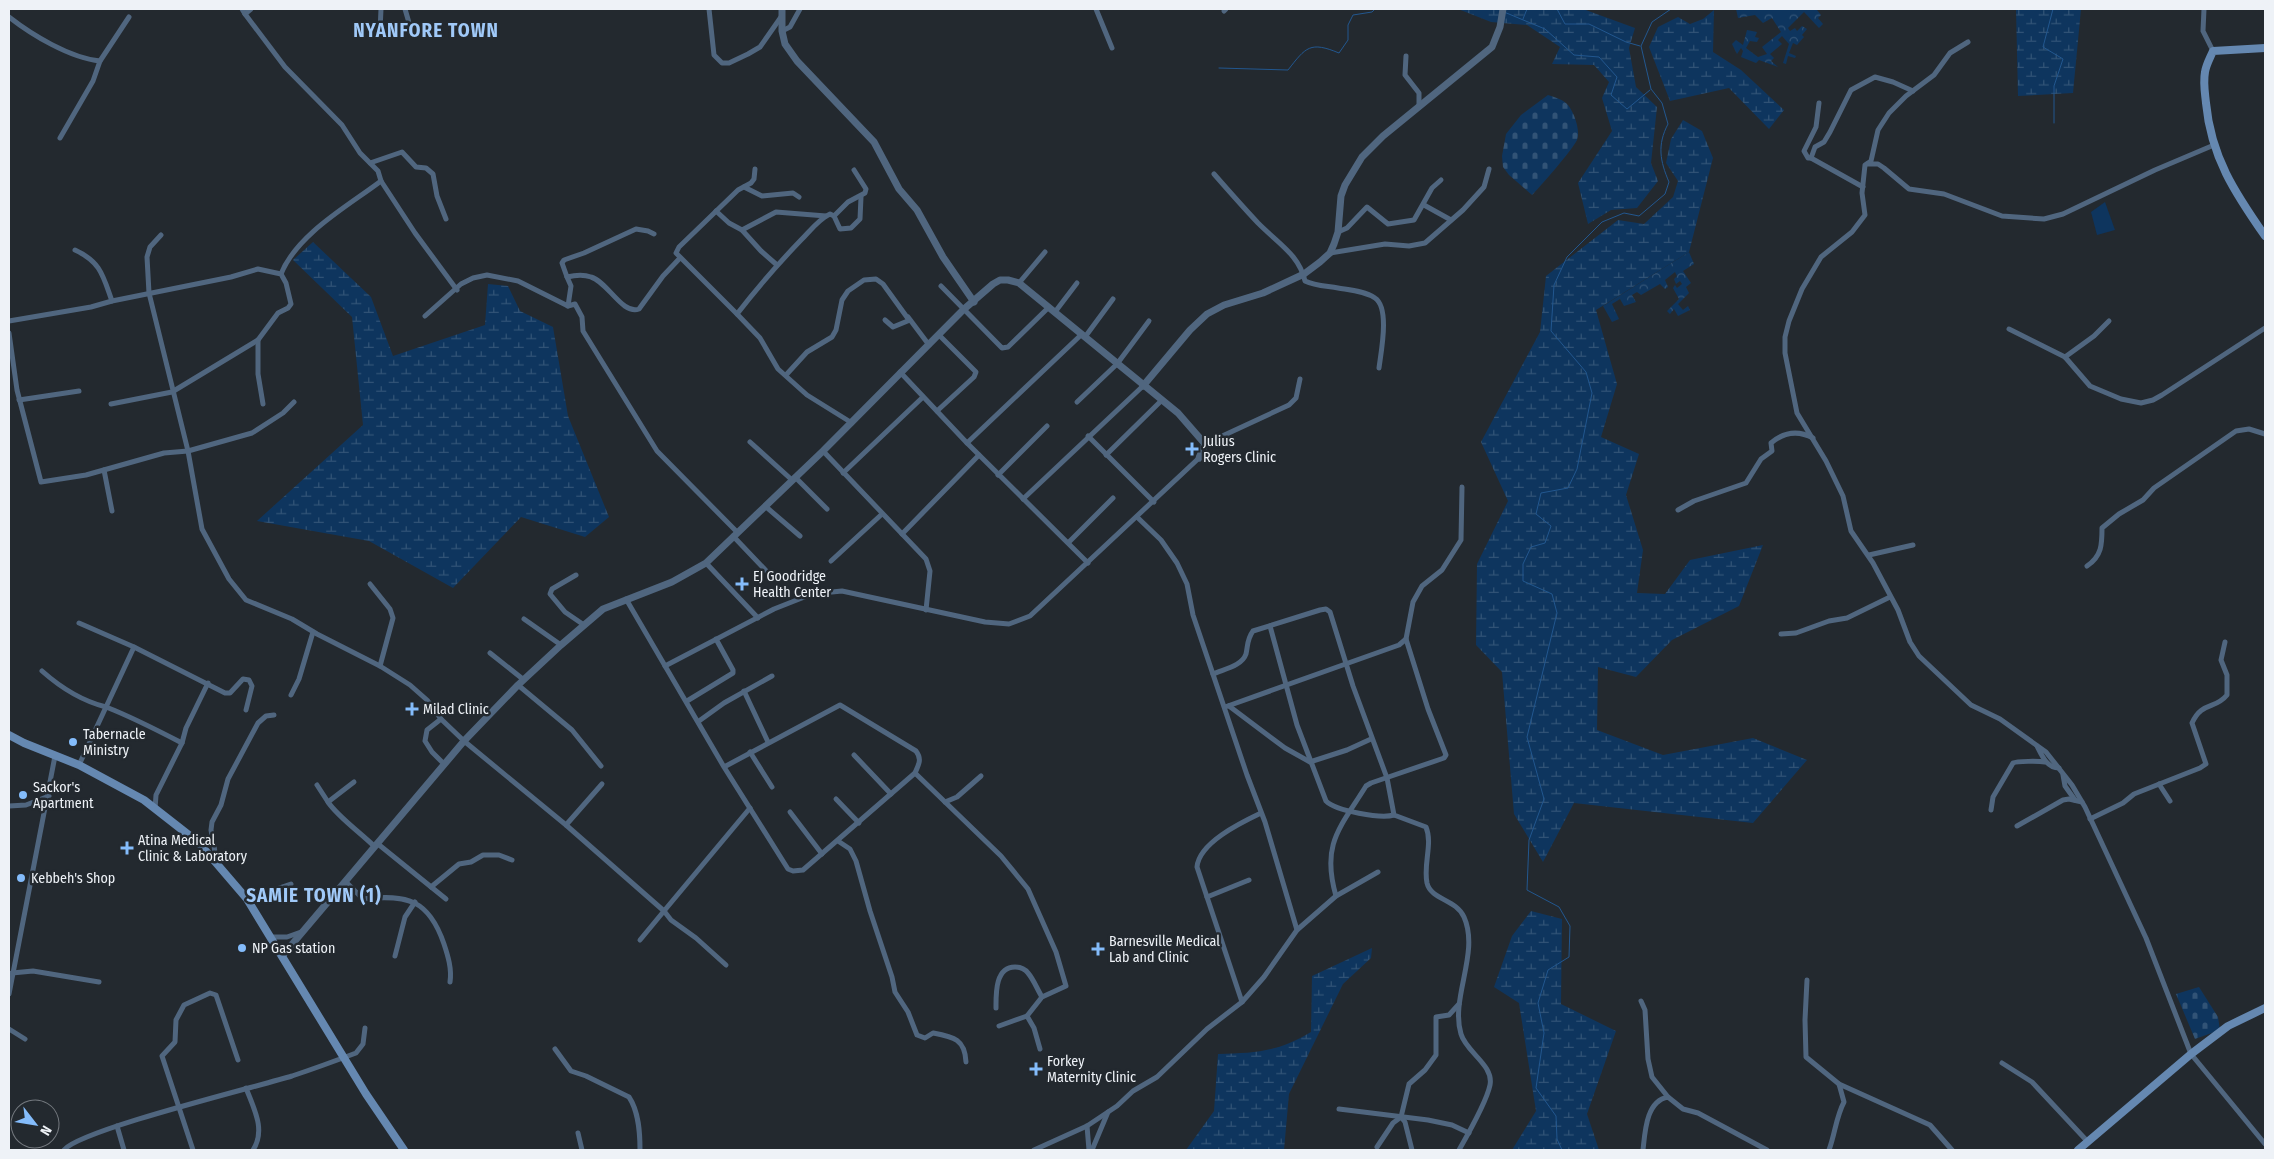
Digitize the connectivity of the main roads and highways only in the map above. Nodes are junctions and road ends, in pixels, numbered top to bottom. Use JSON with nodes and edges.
{"nodes":[{"id":1,"x":2265,"y":48,"type":"edge"},
{"id":2,"x":2265,"y":236,"type":"edge"},
{"id":3,"x":9,"y":734,"type":"edge"},
{"id":4,"x":2265,"y":1008,"type":"edge"},
{"id":5,"x":404,"y":1150,"type":"edge"},
{"id":6,"x":2081,"y":1150,"type":"edge"}],
"edges":[{"from":1,"to":2,"type":"main road"},
{"from":3,"to":5,"type":"main road"},
{"from":4,"to":6,"type":"main road"}]}
